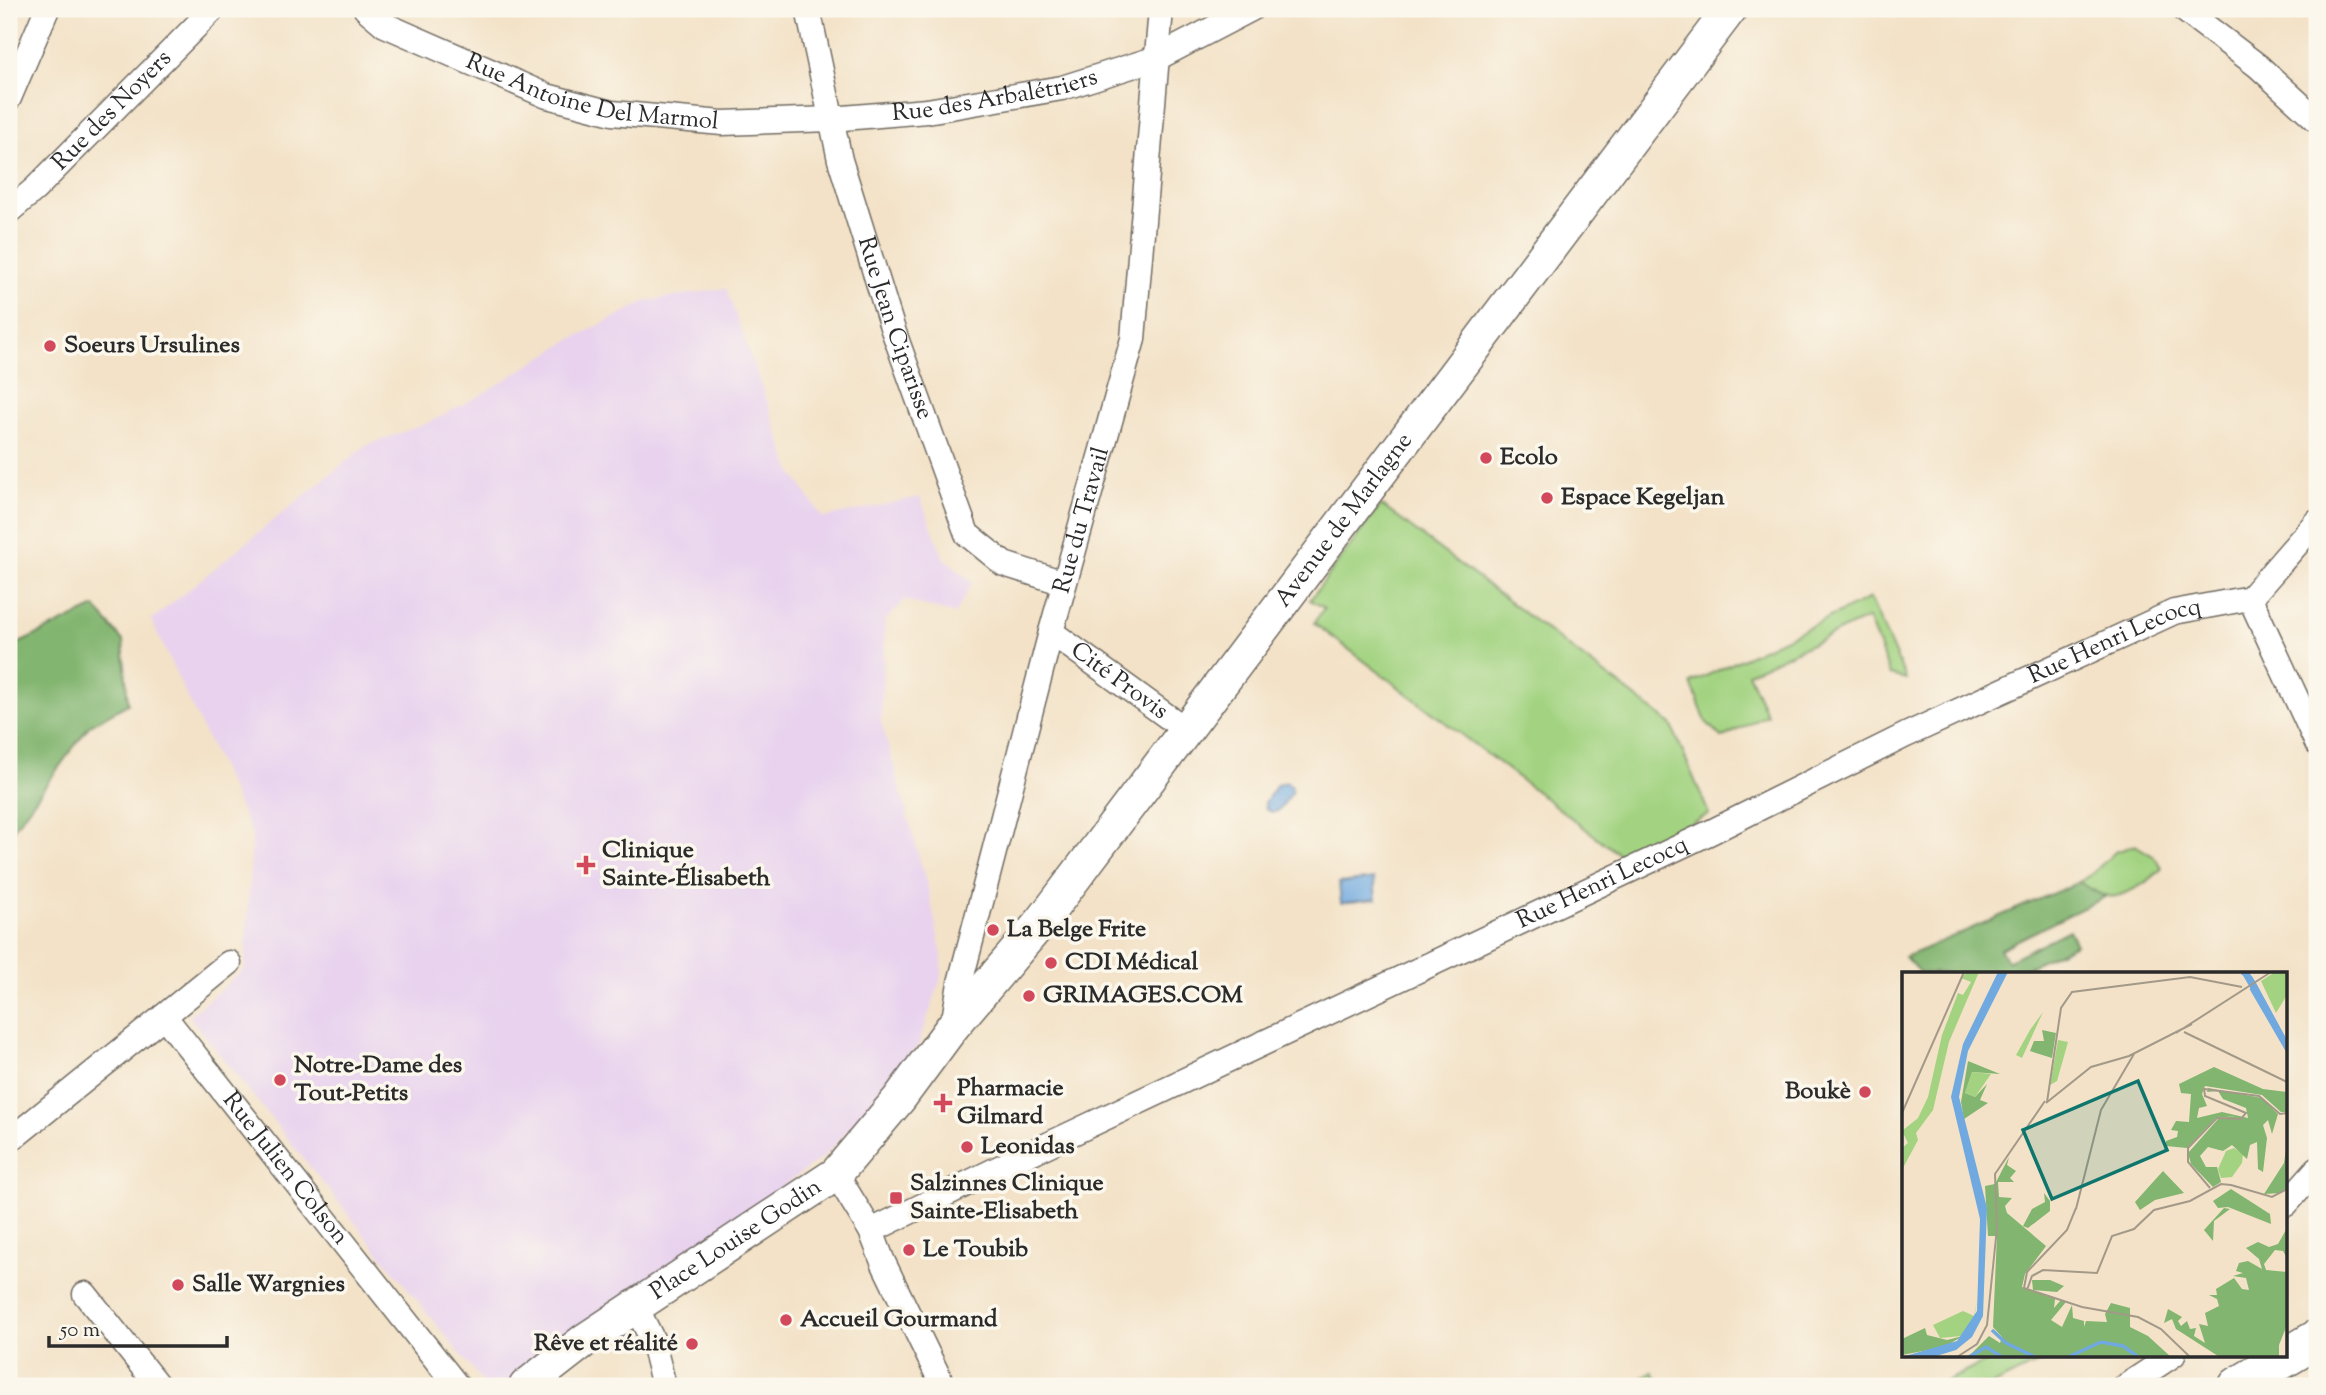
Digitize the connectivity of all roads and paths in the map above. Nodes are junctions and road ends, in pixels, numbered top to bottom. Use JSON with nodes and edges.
{"nodes":[{"id":1,"x":47,"y":9,"type":"edge"},
{"id":2,"x":213,"y":9,"type":"edge"},
{"id":3,"x":366,"y":9,"type":"edge"},
{"id":4,"x":808,"y":9,"type":"edge"},
{"id":5,"x":1161,"y":9,"type":"edge"},
{"id":6,"x":1251,"y":9,"type":"edge"},
{"id":7,"x":1730,"y":9,"type":"edge"},
{"id":8,"x":2183,"y":9,"type":"edge"},
{"id":9,"x":1157,"y":58,"type":"junction"},
{"id":10,"x":9,"y":98,"type":"edge"},
{"id":11,"x":831,"y":119,"type":"junction"},
{"id":12,"x":2317,"y":120,"type":"edge"},
{"id":13,"x":9,"y":211,"type":"edge"},
{"id":14,"x":2317,"y":521,"type":"edge"},
{"id":15,"x":1064,"y":583,"type":"junction"},
{"id":16,"x":2250,"y":598,"type":"junction"},
{"id":17,"x":1051,"y":632,"type":"junction"},
{"id":18,"x":1186,"y":730,"type":"junction"},
{"id":19,"x":2317,"y":743,"type":"edge"},
{"id":20,"x":229,"y":963,"type":"dead end"},
{"id":21,"x":164,"y":1016,"type":"junction"},
{"id":22,"x":953,"y":1026,"type":"junction"},
{"id":23,"x":9,"y":1141,"type":"edge"},
{"id":24,"x":2317,"y":1169,"type":"edge"},
{"id":25,"x":836,"y":1174,"type":"junction"},
{"id":26,"x":2288,"y":1202,"type":"edge"},
{"id":27,"x":871,"y":1231,"type":"junction"},
{"id":28,"x":85,"y":1294,"type":"dead end"},
{"id":29,"x":636,"y":1307,"type":"junction"},
{"id":30,"x":2317,"y":1339,"type":"edge"},
{"id":31,"x":2317,"y":1354,"type":"edge"},
{"id":32,"x":2171,"y":1356,"type":"edge"},
{"id":33,"x":158,"y":1386,"type":"edge"},
{"id":34,"x":457,"y":1386,"type":"edge"},
{"id":35,"x":526,"y":1386,"type":"edge"},
{"id":36,"x":664,"y":1386,"type":"edge"},
{"id":37,"x":943,"y":1386,"type":"edge"},
{"id":38,"x":2126,"y":1386,"type":"edge"},
{"id":39,"x":2238,"y":1386,"type":"edge"},
{"id":40,"x":2265,"y":1386,"type":"edge"}],
"edges":[{"from":1,"to":10,"type":"street"},
{"from":2,"to":13,"type":"street","name":"Rue des Noyers"},
{"from":3,"to":11,"type":"street","name":"Rue Antoine Del Marmol"},
{"from":4,"to":11,"type":"street","name":"Rue Jean Ciparisse"},
{"from":5,"to":9,"type":"street","name":"Rue du Travail"},
{"from":6,"to":9,"type":"street","name":"Rue des Arbalétriers"},
{"from":7,"to":18,"type":"main road","name":"Avenue de Marlagne"},
{"from":8,"to":12,"type":"street"},
{"from":9,"to":11,"type":"street","name":"Rue des Arbalétriers"},
{"from":9,"to":15,"type":"street","name":"Rue du Travail"},
{"from":11,"to":15,"type":"street","name":"Rue Jean Ciparisse"},
{"from":14,"to":16,"type":"street"},
{"from":15,"to":17,"type":"street","name":"Rue du Travail"},
{"from":16,"to":19,"type":"street"},
{"from":16,"to":27,"type":"street","name":"Rue Henri Lecocq"},
{"from":17,"to":18,"type":"street","name":"Cité Provis"},
{"from":17,"to":22,"type":"street","name":"Rue du Travail"},
{"from":18,"to":22,"type":"main road","name":"Avenue de Marlagne"},
{"from":20,"to":21,"type":"street"},
{"from":21,"to":23,"type":"street"},
{"from":21,"to":34,"type":"street","name":"Rue Julien Colson"},
{"from":22,"to":25,"type":"main road","name":"Place Louise Godin"},
{"from":24,"to":26,"type":"street"},
{"from":25,"to":27,"type":"street","name":"Place Louise Godin"},
{"from":25,"to":29,"type":"main road","name":"Place Louise Godin"},
{"from":27,"to":37,"type":"street","name":"Place Louise Godin"},
{"from":28,"to":33,"type":"street"},
{"from":29,"to":35,"type":"main road","name":"Place Louise Godin"},
{"from":29,"to":36,"type":"street"},
{"from":30,"to":39,"type":"main road"},
{"from":31,"to":40,"type":"main road"},
{"from":32,"to":38,"type":"street"}]}
